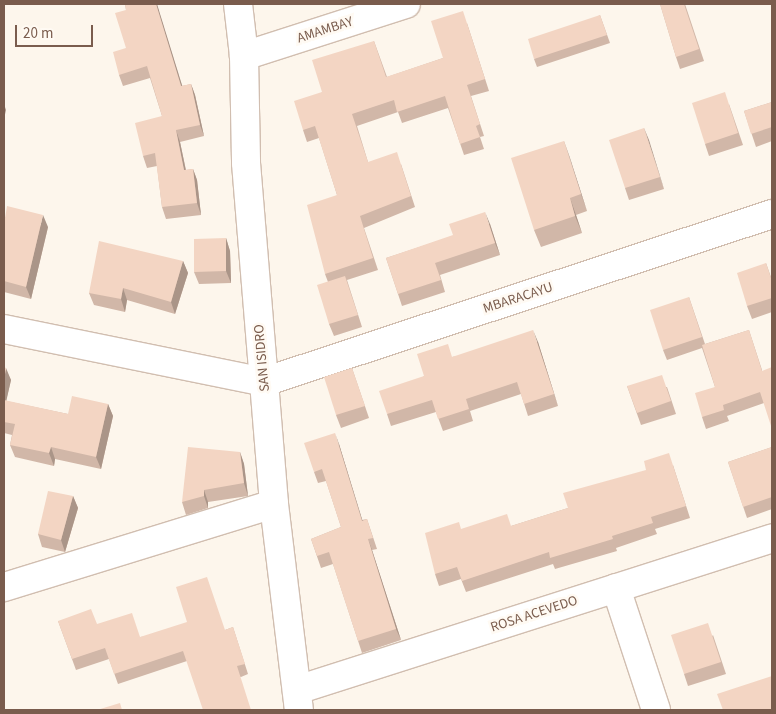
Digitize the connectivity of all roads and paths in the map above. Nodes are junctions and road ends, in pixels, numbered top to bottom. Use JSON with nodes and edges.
{"nodes":[{"id":1,"x":238,"y":4,"type":"edge"},
{"id":2,"x":406,"y":4,"type":"edge"},
{"id":3,"x":244,"y":56,"type":"junction"},
{"id":4,"x":772,"y":214,"type":"edge"},
{"id":5,"x":4,"y":329,"type":"edge"},
{"id":6,"x":264,"y":382,"type":"junction"},
{"id":7,"x":274,"y":504,"type":"junction"},
{"id":8,"x":772,"y":538,"type":"edge"},
{"id":9,"x":4,"y":587,"type":"edge"},
{"id":10,"x":616,"y":588,"type":"junction"},
{"id":11,"x":298,"y":700,"type":"edge"},
{"id":12,"x":656,"y":710,"type":"edge"}],
"edges":[{"from":1,"to":3,"type":"street","name":"SAN ISIDRO"},
{"from":2,"to":3,"type":"street","name":"AMAMBAY"},
{"from":3,"to":6,"type":"street","name":"SAN ISIDRO"},
{"from":4,"to":6,"type":"street","name":"MBARACAYU"},
{"from":5,"to":6,"type":"street"},
{"from":6,"to":7,"type":"street","name":"SAN ISIDRO"},
{"from":7,"to":9,"type":"street"},
{"from":7,"to":11,"type":"street","name":"SAN ISIDRO"},
{"from":8,"to":10,"type":"street","name":"ROSA ACEVEDO"},
{"from":10,"to":11,"type":"street","name":"ROSA ACEVEDO"},
{"from":10,"to":12,"type":"street"}]}
